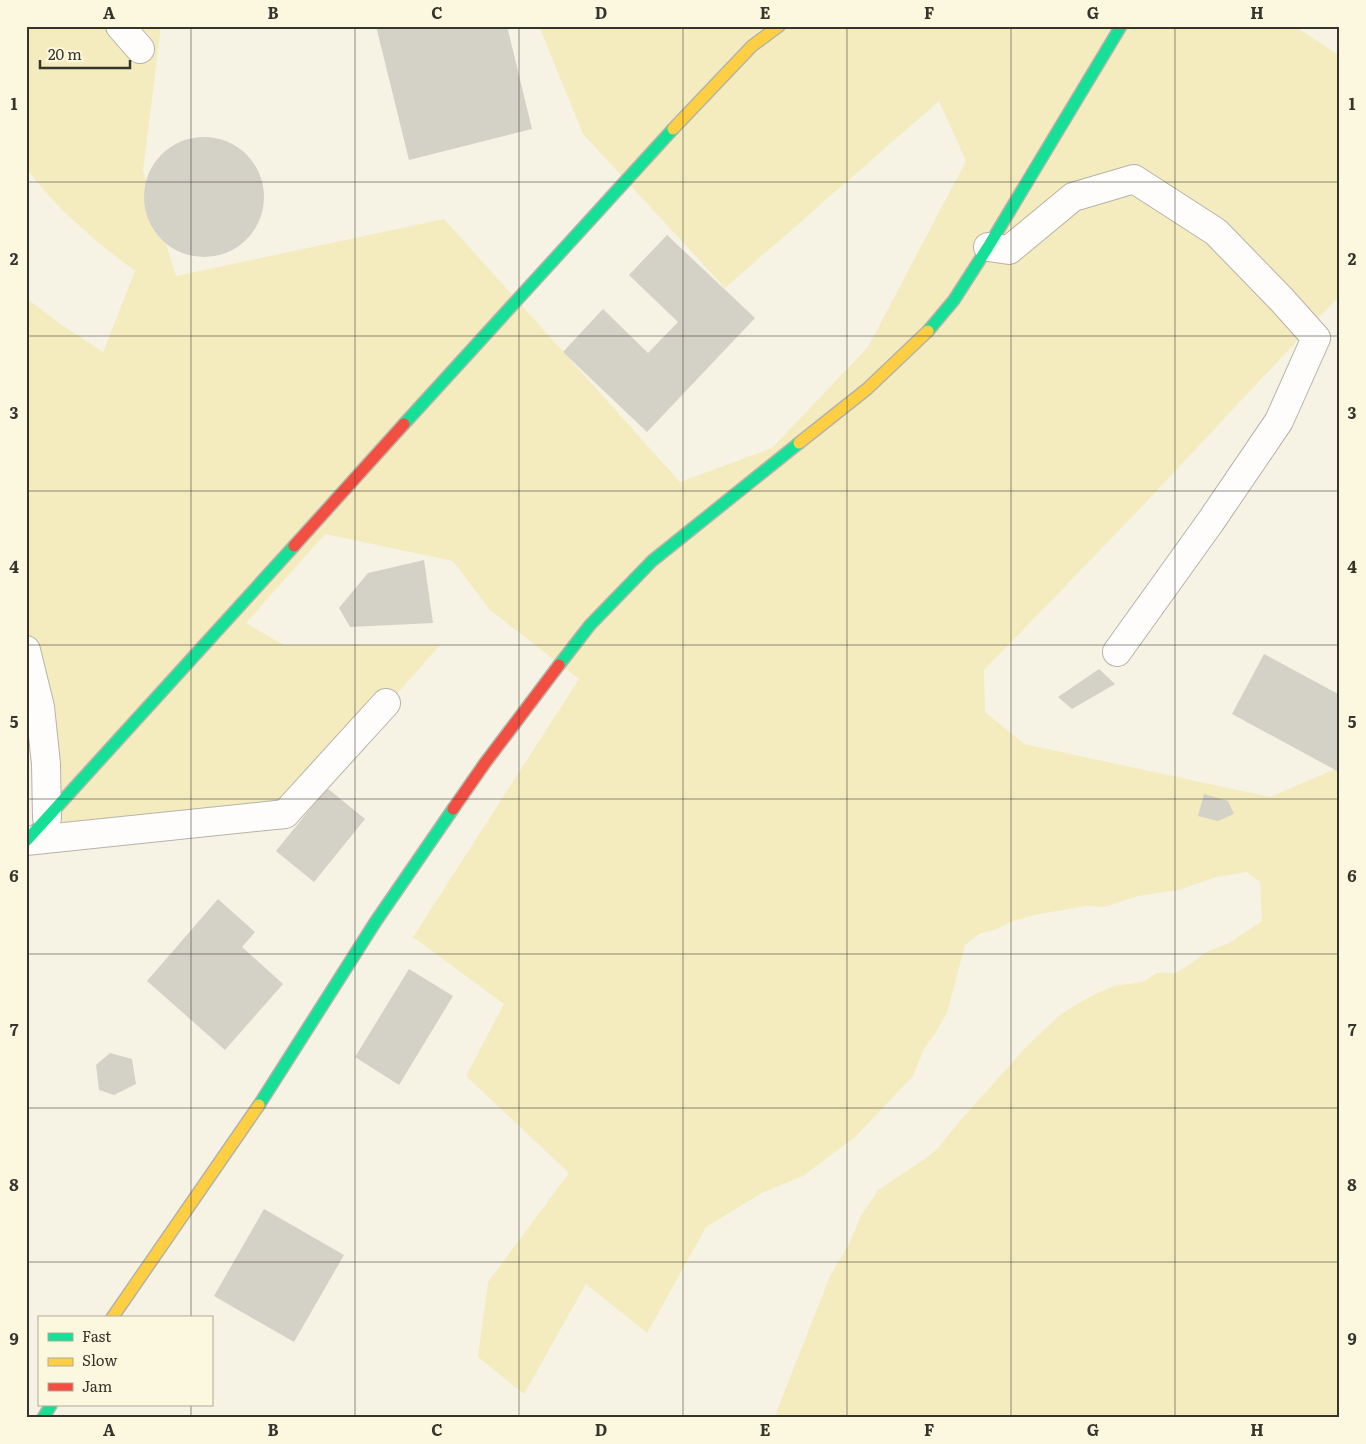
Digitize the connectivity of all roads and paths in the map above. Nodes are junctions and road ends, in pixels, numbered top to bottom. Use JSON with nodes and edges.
{"nodes":[{"id":1,"x":120,"y":26,"type":"edge"},
{"id":2,"x":779,"y":26,"type":"edge"},
{"id":3,"x":1121,"y":26,"type":"edge"},
{"id":4,"x":140,"y":49,"type":"dead end"},
{"id":5,"x":988,"y":247,"type":"junction"},
{"id":6,"x":26,"y":650,"type":"edge"},
{"id":7,"x":1117,"y":652,"type":"dead end"},
{"id":8,"x":386,"y":703,"type":"dead end"},
{"id":9,"x":47,"y":818,"type":"junction"},
{"id":10,"x":26,"y":841,"type":"edge"},
{"id":11,"x":113,"y":1316,"type":"edge"},
{"id":12,"x":50,"y":1406,"type":"edge"},
{"id":13,"x":43,"y":1418,"type":"edge"}],
"edges":[{"from":1,"to":4,"type":"street"},
{"from":2,"to":9,"type":"street"},
{"from":3,"to":5,"type":"street"},
{"from":5,"to":7,"type":"street"},
{"from":5,"to":11,"type":"street"},
{"from":6,"to":9,"type":"street"},
{"from":8,"to":10,"type":"street"},
{"from":9,"to":10,"type":"street"},
{"from":12,"to":13,"type":"street"}]}
